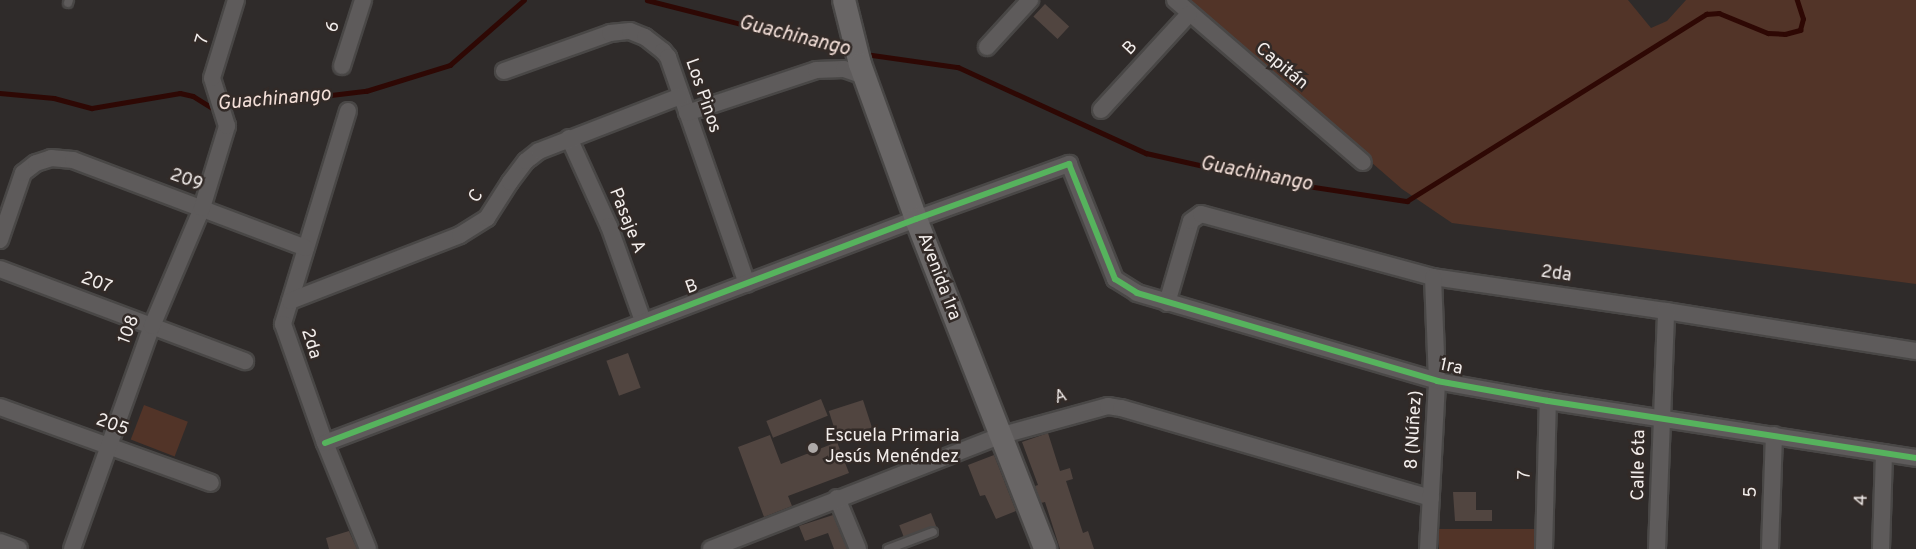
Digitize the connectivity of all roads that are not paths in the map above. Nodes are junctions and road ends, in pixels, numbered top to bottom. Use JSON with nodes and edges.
{"nodes":[{"id":1,"x":237,"y":0,"type":"edge"},
{"id":2,"x":363,"y":0,"type":"edge"},
{"id":3,"x":844,"y":0,"type":"edge"},
{"id":4,"x":1030,"y":0,"type":"edge"},
{"id":5,"x":1175,"y":0,"type":"edge"},
{"id":6,"x":1189,"y":14,"type":"junction"},
{"id":7,"x":987,"y":47,"type":"dead end"},
{"id":8,"x":342,"y":66,"type":"dead end"},
{"id":9,"x":862,"y":70,"type":"junction"},
{"id":10,"x":504,"y":71,"type":"dead end"},
{"id":11,"x":681,"y":96,"type":"junction"},
{"id":12,"x":1101,"y":110,"type":"dead end"},
{"id":13,"x":348,"y":111,"type":"dead end"},
{"id":14,"x":687,"y":114,"type":"junction"},
{"id":15,"x":227,"y":126,"type":"joint"},
{"id":16,"x":569,"y":138,"type":"junction"},
{"id":17,"x":1363,"y":162,"type":"dead end"},
{"id":18,"x":1069,"y":164,"type":"joint"},
{"id":19,"x":202,"y":208,"type":"junction"},
{"id":20,"x":916,"y":219,"type":"junction"},
{"id":21,"x":0,"y":240,"type":"edge"},
{"id":22,"x":306,"y":248,"type":"junction"},
{"id":23,"x":0,"y":269,"type":"edge"},
{"id":24,"x":1433,"y":277,"type":"junction"},
{"id":25,"x":747,"y":284,"type":"junction"},
{"id":26,"x":290,"y":300,"type":"junction"},
{"id":27,"x":1167,"y":303,"type":"junction"},
{"id":28,"x":1666,"y":311,"type":"junction"},
{"id":29,"x":643,"y":321,"type":"junction"},
{"id":30,"x":152,"y":326,"type":"junction"},
{"id":31,"x":1916,"y":351,"type":"edge"},
{"id":32,"x":245,"y":361,"type":"dead end"},
{"id":33,"x":1437,"y":381,"type":"junction"},
{"id":34,"x":1548,"y":401,"type":"junction"},
{"id":35,"x":0,"y":407,"type":"edge"},
{"id":36,"x":1661,"y":418,"type":"junction"},
{"id":37,"x":1774,"y":435,"type":"junction"},
{"id":38,"x":999,"y":436,"type":"junction"},
{"id":39,"x":326,"y":443,"type":"junction"},
{"id":40,"x":108,"y":446,"type":"junction"},
{"id":41,"x":1884,"y":453,"type":"junction"},
{"id":42,"x":1916,"y":458,"type":"edge"},
{"id":43,"x":211,"y":483,"type":"dead end"},
{"id":44,"x":837,"y":498,"type":"junction"},
{"id":45,"x":1431,"y":498,"type":"junction"},
{"id":46,"x":933,"y":532,"type":"dead end"},
{"id":47,"x":0,"y":542,"type":"edge"},
{"id":48,"x":19,"y":549,"type":"edge"},
{"id":49,"x":72,"y":549,"type":"edge"},
{"id":50,"x":368,"y":549,"type":"edge"},
{"id":51,"x":711,"y":549,"type":"edge"},
{"id":52,"x":858,"y":549,"type":"edge"},
{"id":53,"x":888,"y":549,"type":"edge"},
{"id":54,"x":1046,"y":549,"type":"edge"},
{"id":55,"x":1428,"y":549,"type":"edge"},
{"id":56,"x":1544,"y":549,"type":"edge"},
{"id":57,"x":1657,"y":549,"type":"edge"},
{"id":58,"x":1770,"y":549,"type":"edge"},
{"id":59,"x":1881,"y":549,"type":"edge"}],
"edges":[{"from":1,"to":15,"type":"street","name":"7"},
{"from":2,"to":8,"type":"street","name":"6"},
{"from":3,"to":9,"type":"street","name":"Avenida 1ra"},
{"from":4,"to":7,"type":"street"},
{"from":5,"to":6,"type":"street","name":"Capitán"},
{"from":6,"to":12,"type":"street","name":"B"},
{"from":6,"to":17,"type":"street","name":"Capitán"},
{"from":9,"to":14,"type":"street"},
{"from":9,"to":20,"type":"street","name":"Avenida 1ra"},
{"from":10,"to":11,"type":"street","name":"Los Pinos"},
{"from":11,"to":14,"type":"street","name":"Los Pinos"},
{"from":11,"to":16,"type":"street","name":"C"},
{"from":13,"to":22,"type":"street","name":"2da"},
{"from":14,"to":25,"type":"street","name":"Los Pinos"},
{"from":15,"to":19,"type":"street","name":"108"},
{"from":16,"to":26,"type":"street","name":"C"},
{"from":16,"to":29,"type":"street","name":"Pasaje A"},
{"from":18,"to":20,"type":"street","name":"B"},
{"from":18,"to":27,"type":"street","name":"1ra"},
{"from":19,"to":21,"type":"street","name":"209"},
{"from":19,"to":22,"type":"street","name":"209"},
{"from":19,"to":30,"type":"street","name":"108"},
{"from":20,"to":25,"type":"street","name":"B"},
{"from":20,"to":38,"type":"street","name":"Avenida 1ra"},
{"from":22,"to":26,"type":"street","name":"2da"},
{"from":23,"to":30,"type":"street","name":"207"},
{"from":24,"to":27,"type":"street","name":"2da"},
{"from":24,"to":28,"type":"street","name":"2da"},
{"from":24,"to":33,"type":"street","name":"8 (Núñez)"},
{"from":25,"to":29,"type":"street","name":"B"},
{"from":26,"to":39,"type":"street","name":"2da"},
{"from":27,"to":33,"type":"street","name":"1ra"},
{"from":28,"to":31,"type":"street","name":"2da"},
{"from":28,"to":36,"type":"street","name":"Calle 6ta"},
{"from":29,"to":39,"type":"street","name":"B"},
{"from":30,"to":32,"type":"street","name":"207"},
{"from":30,"to":40,"type":"street","name":"108"},
{"from":33,"to":34,"type":"street","name":"1ra"},
{"from":33,"to":45,"type":"street","name":"8 (Núñez)"},
{"from":34,"to":36,"type":"street","name":"1ra"},
{"from":34,"to":56,"type":"street","name":"7"},
{"from":35,"to":40,"type":"street","name":"205"},
{"from":36,"to":37,"type":"street","name":"1ra"},
{"from":36,"to":57,"type":"street","name":"Calle 6ta"},
{"from":37,"to":41,"type":"street","name":"1ra"},
{"from":37,"to":58,"type":"street","name":"5"},
{"from":38,"to":44,"type":"street","name":"A"},
{"from":38,"to":45,"type":"street","name":"A"},
{"from":38,"to":54,"type":"street","name":"Avenida 1ra"},
{"from":39,"to":50,"type":"street","name":"2da"},
{"from":40,"to":43,"type":"street","name":"205"},
{"from":40,"to":49,"type":"street","name":"108"},
{"from":41,"to":42,"type":"street","name":"1ra"},
{"from":41,"to":59,"type":"street","name":"4"},
{"from":44,"to":51,"type":"street","name":"A"},
{"from":44,"to":52,"type":"street"},
{"from":45,"to":55,"type":"street","name":"8 (Núñez)"},
{"from":46,"to":53,"type":"lane"},
{"from":47,"to":48,"type":"street"}]}
